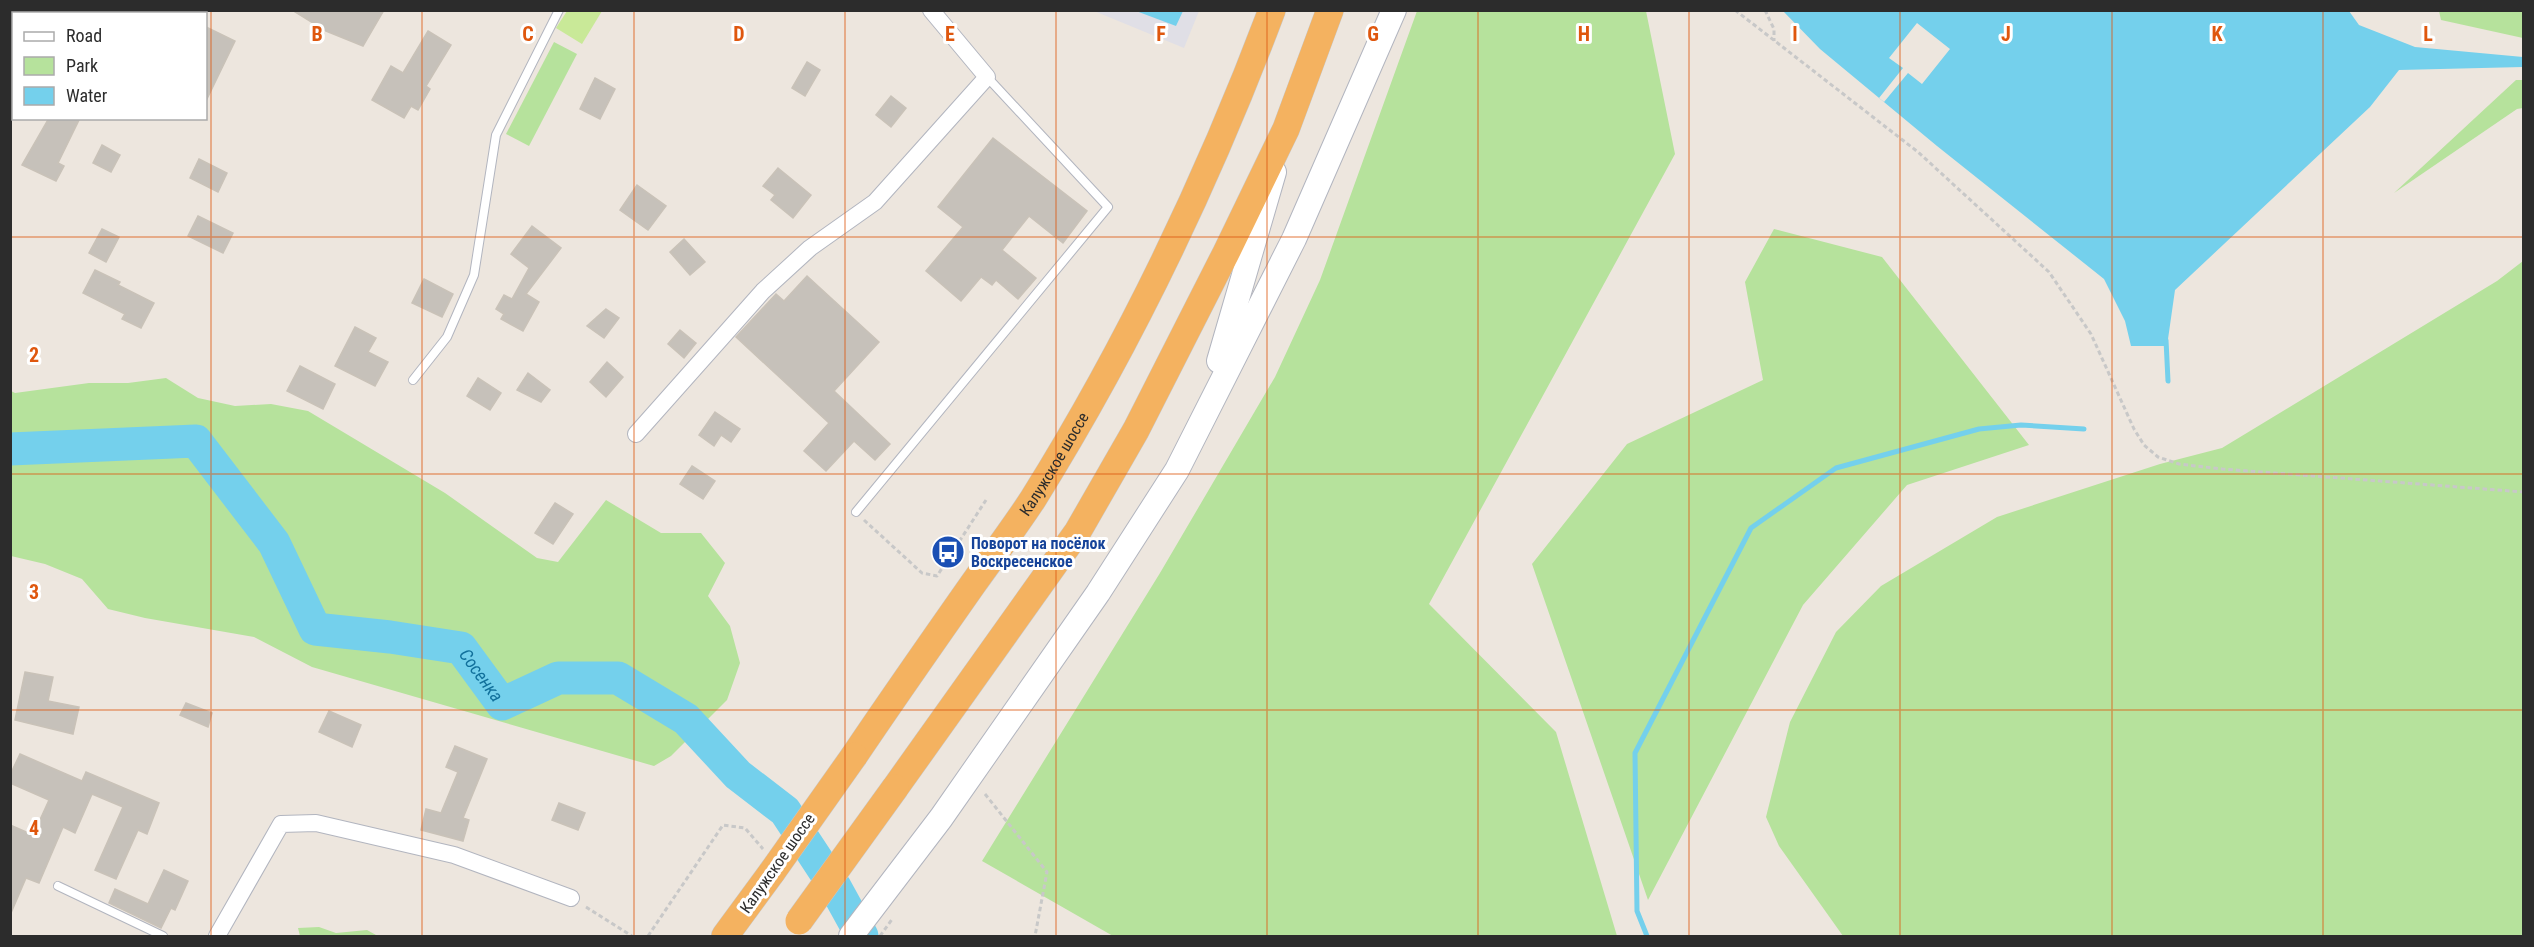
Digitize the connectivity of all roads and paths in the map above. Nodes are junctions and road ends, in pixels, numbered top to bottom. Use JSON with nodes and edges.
{"nodes":[{"id":1,"x":559,"y":10,"type":"edge"},
{"id":2,"x":931,"y":10,"type":"edge"},
{"id":3,"x":1272,"y":10,"type":"edge"},
{"id":4,"x":1330,"y":10,"type":"edge"},
{"id":5,"x":1394,"y":10,"type":"edge"},
{"id":6,"x":1735,"y":10,"type":"edge"},
{"id":7,"x":1765,"y":10,"type":"edge"},
{"id":8,"x":1774,"y":41,"type":"junction"},
{"id":9,"x":987,"y":77,"type":"junction"},
{"id":10,"x":1286,"y":129,"type":"junction"},
{"id":11,"x":413,"y":380,"type":"dead end"},
{"id":12,"x":1198,"y":426,"type":"junction"},
{"id":13,"x":636,"y":434,"type":"dead end"},
{"id":14,"x":2523,"y":492,"type":"edge"},
{"id":15,"x":986,"y":500,"type":"dead end"},
{"id":16,"x":856,"y":512,"type":"joint"},
{"id":17,"x":985,"y":794,"type":"dead end"},
{"id":18,"x":58,"y":886,"type":"dead end"},
{"id":19,"x":572,"y":898,"type":"joint"},
{"id":20,"x":794,"y":929,"type":"edge"},
{"id":21,"x":163,"y":936,"type":"edge"},
{"id":22,"x":217,"y":936,"type":"edge"},
{"id":23,"x":632,"y":936,"type":"edge"},
{"id":24,"x":725,"y":936,"type":"edge"},
{"id":25,"x":851,"y":936,"type":"edge"},
{"id":26,"x":1035,"y":936,"type":"edge"}],
"edges":[{"from":1,"to":11,"type":"lane"},
{"from":2,"to":9,"type":"street"},
{"from":3,"to":24,"type":"highway","name":"Калужское шоссе","bridge":true},
{"from":4,"to":10,"type":"highway"},
{"from":5,"to":12,"type":"main road"},
{"from":6,"to":8,"type":"path"},
{"from":7,"to":8,"type":"path"},
{"from":8,"to":14,"type":"path"},
{"from":9,"to":13,"type":"street"},
{"from":9,"to":16,"type":"lane"},
{"from":10,"to":12,"type":"main road"},
{"from":10,"to":20,"type":"highway","bridge":true},
{"from":12,"to":25,"type":"main road"},
{"from":15,"to":16,"type":"path"},
{"from":17,"to":26,"type":"path"},
{"from":18,"to":21,"type":"lane"},
{"from":19,"to":22,"type":"street"},
{"from":19,"to":23,"type":"path"}]}
